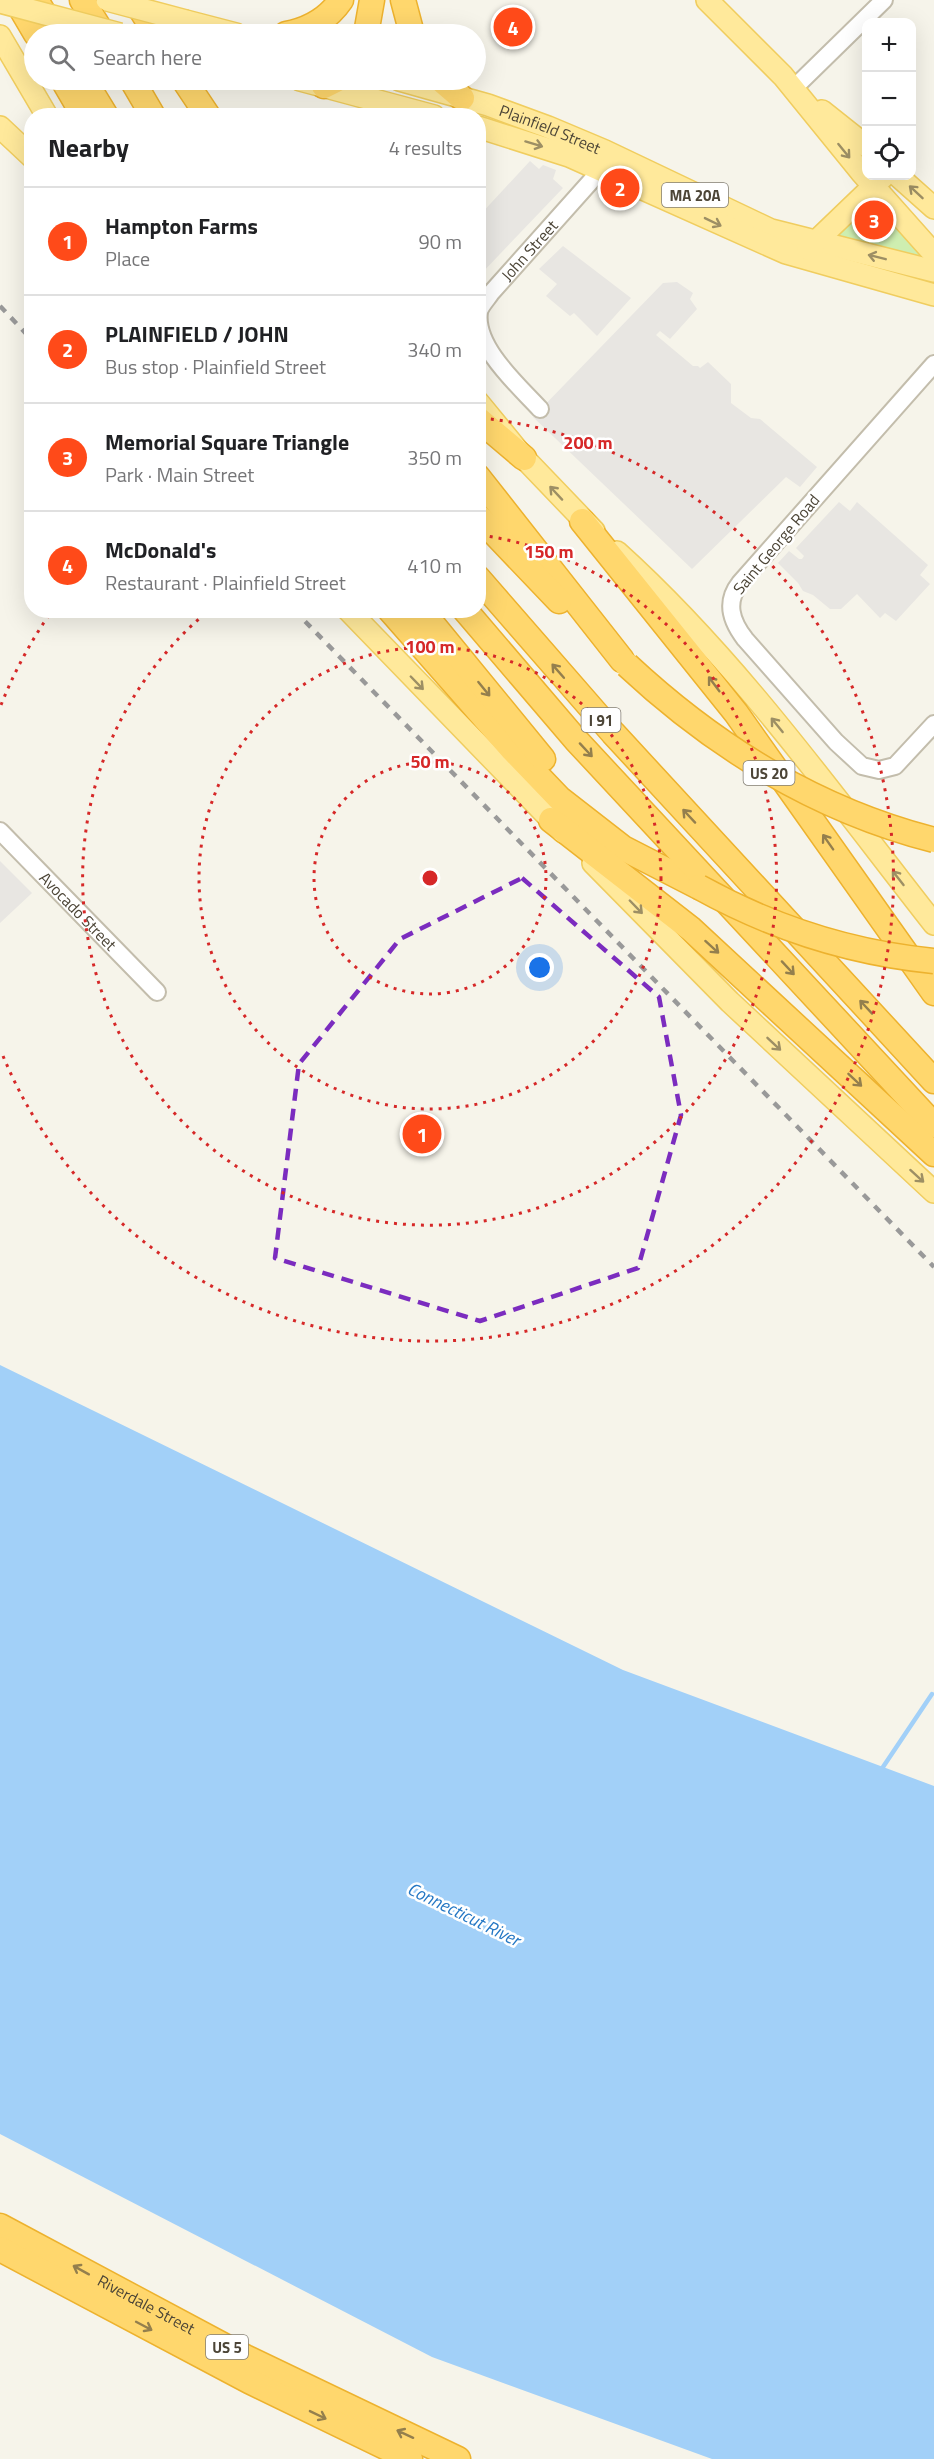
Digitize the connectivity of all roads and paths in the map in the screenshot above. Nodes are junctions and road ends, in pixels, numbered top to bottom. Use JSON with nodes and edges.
{"nodes":[{"id":1,"x":16,"y":0,"type":"edge"},
{"id":2,"x":36,"y":0,"type":"edge"},
{"id":3,"x":82,"y":0,"type":"edge"},
{"id":4,"x":107,"y":0,"type":"edge"},
{"id":5,"x":135,"y":0,"type":"edge"},
{"id":6,"x":341,"y":0,"type":"edge"},
{"id":7,"x":372,"y":0,"type":"edge"},
{"id":8,"x":403,"y":0,"type":"edge"},
{"id":9,"x":707,"y":0,"type":"edge"},
{"id":10,"x":884,"y":0,"type":"edge"},
{"id":11,"x":0,"y":2,"type":"edge"},
{"id":12,"x":30,"y":24,"type":"edge"},
{"id":13,"x":51,"y":24,"type":"edge"},
{"id":14,"x":82,"y":24,"type":"edge"},
{"id":15,"x":98,"y":24,"type":"edge"},
{"id":16,"x":150,"y":24,"type":"edge"},
{"id":17,"x":198,"y":24,"type":"edge"},
{"id":18,"x":312,"y":24,"type":"edge"},
{"id":19,"x":368,"y":24,"type":"edge"},
{"id":20,"x":409,"y":24,"type":"edge"},
{"id":21,"x":0,"y":36,"type":"edge"},
{"id":22,"x":24,"y":77,"type":"edge"},
{"id":23,"x":793,"y":89,"type":"junction"},
{"id":24,"x":32,"y":90,"type":"edge"},
{"id":25,"x":69,"y":90,"type":"edge"},
{"id":26,"x":90,"y":90,"type":"edge"},
{"id":27,"x":191,"y":90,"type":"edge"},
{"id":28,"x":352,"y":90,"type":"edge"},
{"id":29,"x":434,"y":90,"type":"edge"},
{"id":30,"x":453,"y":90,"type":"edge"},
{"id":31,"x":462,"y":98,"type":"junction"},
{"id":32,"x":42,"y":108,"type":"edge"},
{"id":33,"x":79,"y":108,"type":"edge"},
{"id":34,"x":101,"y":108,"type":"edge"},
{"id":35,"x":203,"y":108,"type":"edge"},
{"id":36,"x":409,"y":108,"type":"edge"},
{"id":37,"x":0,"y":127,"type":"edge"},
{"id":38,"x":486,"y":130,"type":"edge"},
{"id":39,"x":862,"y":142,"type":"edge"},
{"id":40,"x":24,"y":150,"type":"edge"},
{"id":41,"x":608,"y":162,"type":"junction"},
{"id":42,"x":902,"y":180,"type":"edge"},
{"id":43,"x":879,"y":181,"type":"edge"},
{"id":44,"x":934,"y":208,"type":"edge"},
{"id":45,"x":817,"y":242,"type":"junction"},
{"id":46,"x":934,"y":254,"type":"edge"},
{"id":47,"x":799,"y":257,"type":"junction"},
{"id":48,"x":934,"y":271,"type":"edge"},
{"id":49,"x":934,"y":295,"type":"edge"},
{"id":50,"x":486,"y":300,"type":"edge"},
{"id":51,"x":486,"y":343,"type":"edge"},
{"id":52,"x":934,"y":364,"type":"edge"},
{"id":53,"x":540,"y":409,"type":"dead end"},
{"id":54,"x":486,"y":412,"type":"edge"},
{"id":55,"x":486,"y":426,"type":"edge"},
{"id":56,"x":524,"y":458,"type":"junction"},
{"id":57,"x":486,"y":487,"type":"edge"},
{"id":58,"x":582,"y":521,"type":"junction"},
{"id":59,"x":486,"y":524,"type":"edge"},
{"id":60,"x":486,"y":587,"type":"edge"},
{"id":61,"x":356,"y":618,"type":"edge"},
{"id":62,"x":398,"y":618,"type":"edge"},
{"id":63,"x":427,"y":618,"type":"edge"},
{"id":64,"x":472,"y":618,"type":"edge"},
{"id":65,"x":624,"y":663,"type":"junction"},
{"id":66,"x":494,"y":715,"type":"junction"},
{"id":67,"x":934,"y":724,"type":"edge"},
{"id":68,"x":551,"y":820,"type":"junction"},
{"id":69,"x":0,"y":831,"type":"edge"},
{"id":70,"x":934,"y":840,"type":"edge"},
{"id":71,"x":934,"y":924,"type":"edge"},
{"id":72,"x":934,"y":961,"type":"edge"},
{"id":73,"x":157,"y":992,"type":"dead end"},
{"id":74,"x":934,"y":993,"type":"edge"},
{"id":75,"x":934,"y":1081,"type":"edge"},
{"id":76,"x":934,"y":1125,"type":"edge"},
{"id":77,"x":934,"y":1154,"type":"edge"},
{"id":78,"x":934,"y":1192,"type":"edge"},
{"id":79,"x":0,"y":2226,"type":"edge"},
{"id":80,"x":0,"y":2249,"type":"edge"},
{"id":81,"x":410,"y":2459,"type":"edge"},
{"id":82,"x":458,"y":2459,"type":"edge"}],
"edges":[{"from":1,"to":12,"type":"highway"},
{"from":2,"to":13,"type":"highway"},
{"from":3,"to":15,"type":"highway"},
{"from":4,"to":17,"type":"main road","bridge":true},
{"from":5,"to":16,"type":"highway"},
{"from":6,"to":18,"type":"highway"},
{"from":7,"to":19,"type":"highway"},
{"from":8,"to":20,"type":"highway"},
{"from":9,"to":23,"type":"main road"},
{"from":10,"to":23,"type":"street"},
{"from":11,"to":14,"type":"main road","bridge":true},
{"from":21,"to":22,"type":"main road"},
{"from":23,"to":39,"type":"main road"},
{"from":23,"to":43,"type":"main road","one_way":true},
{"from":24,"to":32,"type":"main road"},
{"from":25,"to":33,"type":"highway"},
{"from":26,"to":34,"type":"highway"},
{"from":27,"to":35,"type":"highway"},
{"from":28,"to":36,"type":"main road"},
{"from":29,"to":31,"type":"main road","name":"Plainfield Street","number":"MA 20A"},
{"from":30,"to":31,"type":"highway"},
{"from":31,"to":41,"type":"main road","name":"Plainfield Street","number":"MA 20A"},
{"from":37,"to":40,"type":"main road"},
{"from":38,"to":41,"type":"main road","name":"Plainfield Street","number":"MA 20A","one_way":true},
{"from":41,"to":45,"type":"main road","name":"Plainfield Street","number":"MA 20A"},
{"from":41,"to":47,"type":"main road","name":"Plainfield Street","number":"MA 20A","one_way":true},
{"from":41,"to":50,"type":"street","name":"John Street"},
{"from":44,"to":42,"type":"main road","one_way":true},
{"from":43,"to":45,"type":"main road"},
{"from":43,"to":46,"type":"main road"},
{"from":45,"to":47,"type":"main road"},
{"from":48,"to":45,"type":"main road","name":"Plainfield Street","number":"MA 20A","one_way":true},
{"from":47,"to":49,"type":"main road","name":"Plainfield Street","number":"MA 20A"},
{"from":51,"to":53,"type":"street","name":"John Street"},
{"from":52,"to":67,"type":"street","name":"Saint George Road"},
{"from":54,"to":56,"type":"main road"},
{"from":55,"to":56,"type":"highway"},
{"from":58,"to":56,"type":"main road","one_way":true},
{"from":57,"to":65,"type":"highway","number":"US 20"},
{"from":71,"to":58,"type":"main road","one_way":true},
{"from":74,"to":58,"type":"highway","one_way":true},
{"from":59,"to":65,"type":"highway"},
{"from":75,"to":60,"type":"highway","number":"I 91","one_way":true},
{"from":61,"to":68,"type":"main road","one_way":true},
{"from":62,"to":66,"type":"highway"},
{"from":63,"to":66,"type":"highway","one_way":true},
{"from":64,"to":76,"type":"highway","number":"I 91","one_way":true},
{"from":65,"to":70,"type":"highway","number":"US 20","bridge":true},
{"from":66,"to":72,"type":"highway","bridge":true},
{"from":68,"to":77,"type":"highway","one_way":true},
{"from":68,"to":78,"type":"main road","one_way":true},
{"from":69,"to":73,"type":"street","name":"Avocado Street"},
{"from":82,"to":79,"type":"highway","name":"Riverdale Street","number":"US 5","one_way":true},
{"from":80,"to":81,"type":"highway","name":"Riverdale Street","number":"US 5","one_way":true}]}
